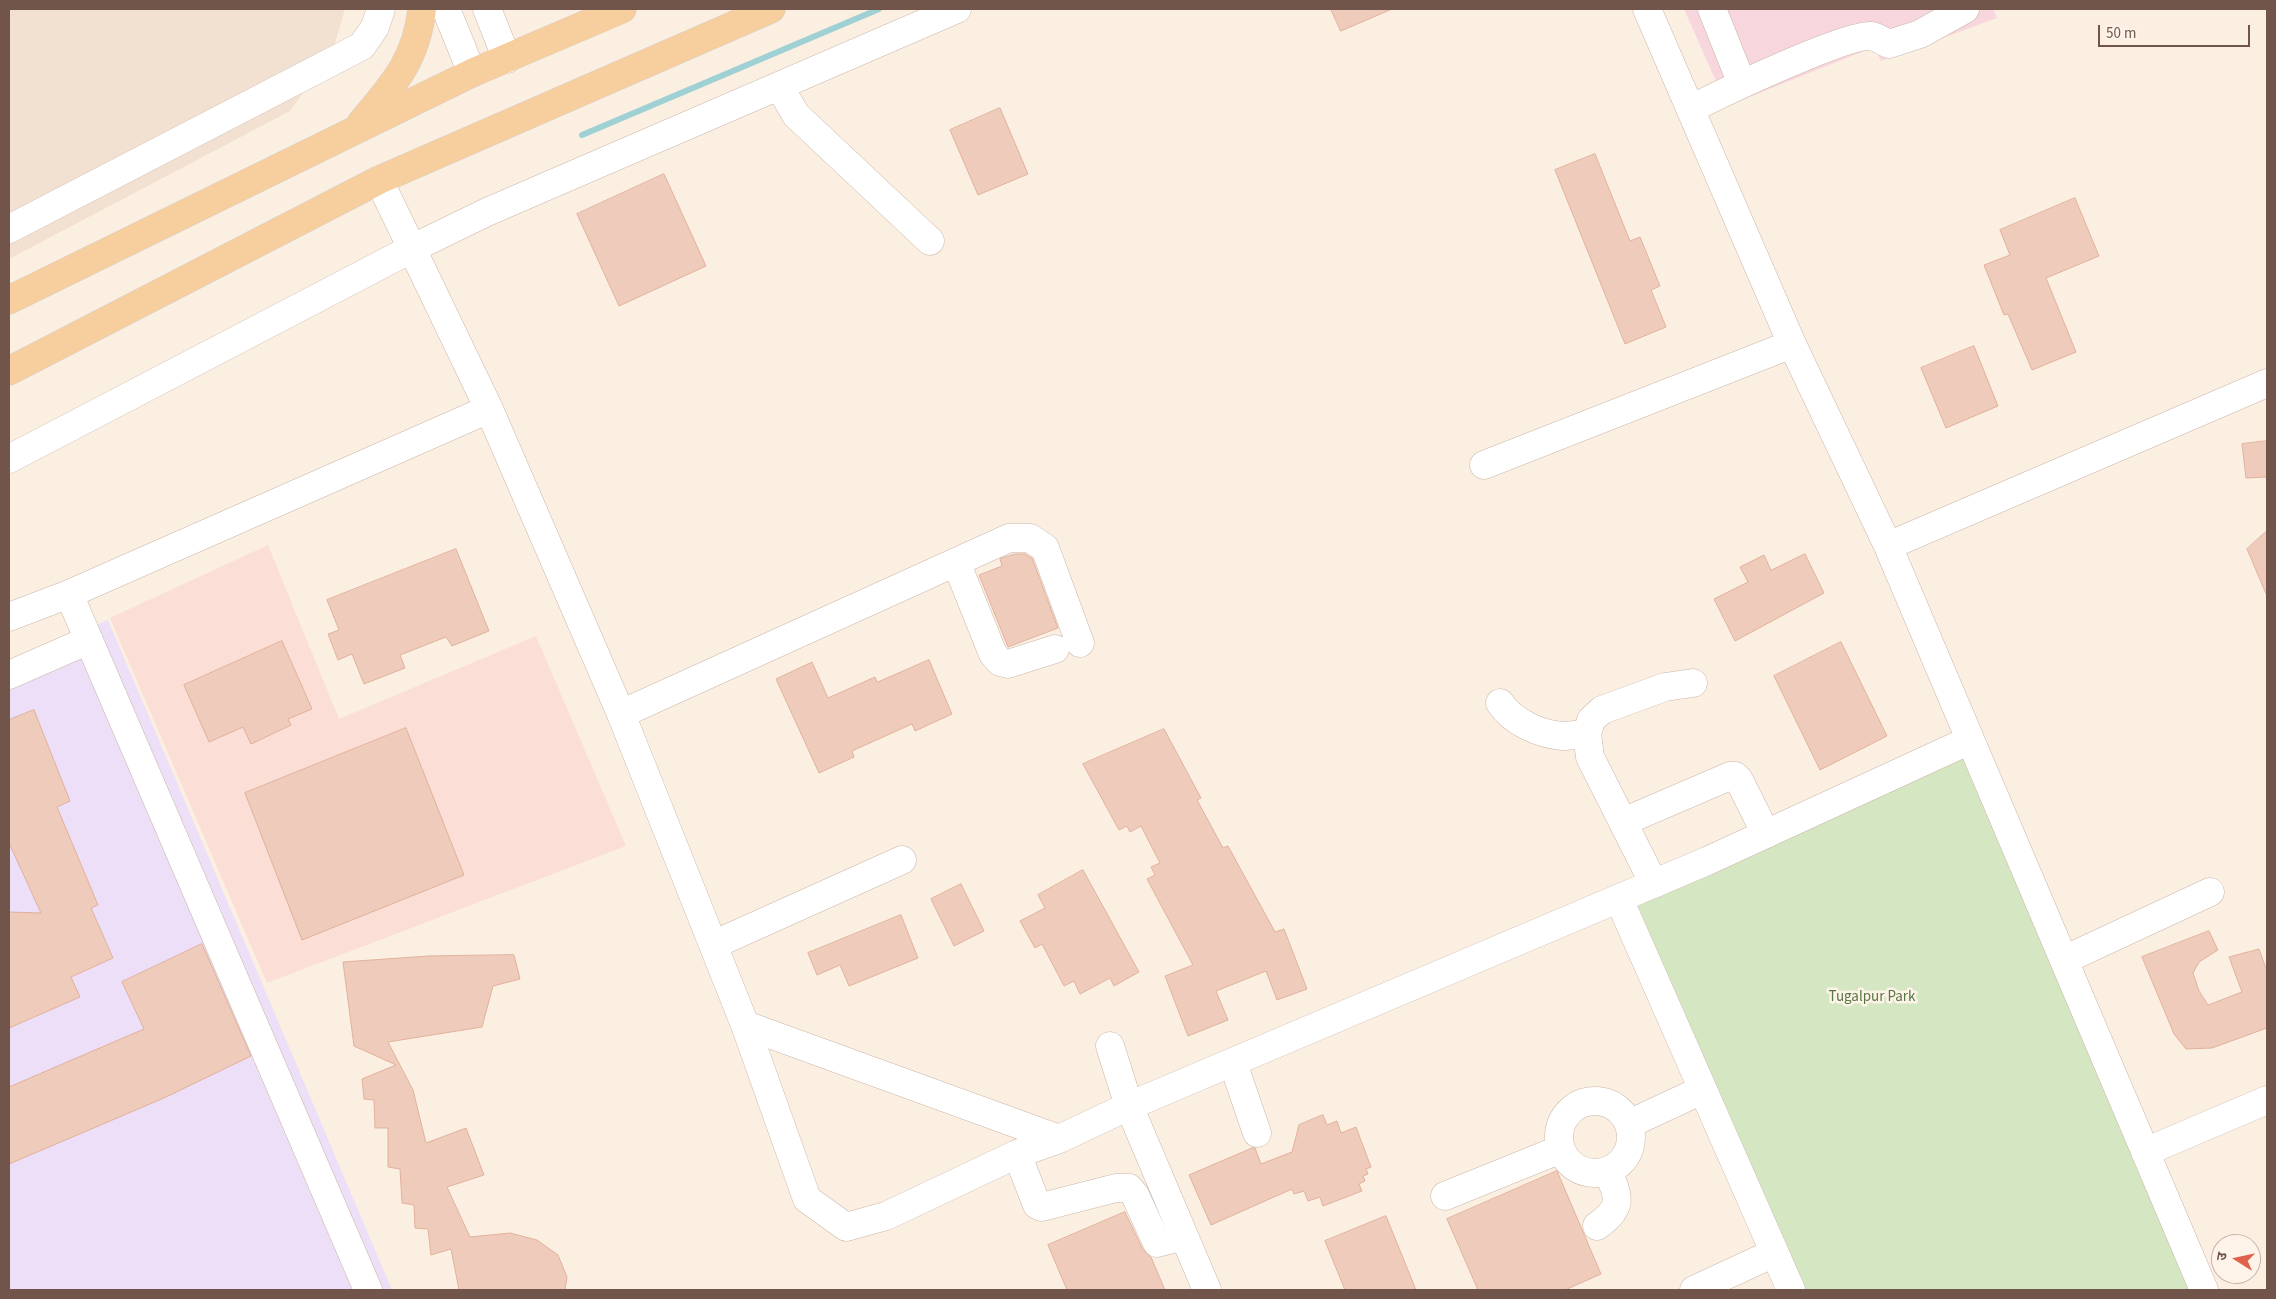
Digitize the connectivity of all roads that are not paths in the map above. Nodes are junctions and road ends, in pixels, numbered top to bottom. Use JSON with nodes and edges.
{"nodes":[{"id":1,"x":381,"y":9,"type":"edge"},
{"id":2,"x":422,"y":9,"type":"edge"},
{"id":3,"x":446,"y":9,"type":"edge"},
{"id":4,"x":487,"y":9,"type":"edge"},
{"id":5,"x":622,"y":9,"type":"edge"},
{"id":6,"x":771,"y":9,"type":"edge"},
{"id":7,"x":1647,"y":9,"type":"edge"},
{"id":8,"x":1712,"y":9,"type":"edge"},
{"id":9,"x":1965,"y":9,"type":"edge"},
{"id":10,"x":946,"y":11,"type":"edge"},
{"id":11,"x":507,"y":59,"type":"junction"},
{"id":12,"x":472,"y":74,"type":"junction"},
{"id":13,"x":1742,"y":84,"type":"junction"},
{"id":14,"x":779,"y":86,"type":"junction"},
{"id":15,"x":1691,"y":109,"type":"junction"},
{"id":16,"x":355,"y":130,"type":"junction"},
{"id":17,"x":379,"y":180,"type":"junction"},
{"id":18,"x":9,"y":229,"type":"edge"},
{"id":19,"x":930,"y":241,"type":"dead end"},
{"id":20,"x":413,"y":248,"type":"junction"},
{"id":21,"x":9,"y":300,"type":"edge"},
{"id":22,"x":1792,"y":344,"type":"junction"},
{"id":23,"x":9,"y":372,"type":"edge"},
{"id":24,"x":2267,"y":383,"type":"edge"},
{"id":25,"x":489,"y":409,"type":"junction"},
{"id":26,"x":9,"y":459,"type":"edge"},
{"id":27,"x":1484,"y":465,"type":"dead end"},
{"id":28,"x":1888,"y":546,"type":"junction"},
{"id":29,"x":956,"y":562,"type":"junction"},
{"id":30,"x":69,"y":594,"type":"junction"},
{"id":31,"x":9,"y":618,"type":"edge"},
{"id":32,"x":89,"y":640,"type":"junction"},
{"id":33,"x":9,"y":675,"type":"edge"},
{"id":34,"x":1692,"y":683,"type":"dead end"},
{"id":35,"x":1500,"y":704,"type":"dead end"},
{"id":36,"x":621,"y":714,"type":"junction"},
{"id":37,"x":1587,"y":734,"type":"junction"},
{"id":38,"x":1970,"y":740,"type":"junction"},
{"id":39,"x":1623,"y":822,"type":"junction"},
{"id":40,"x":1766,"y":834,"type":"junction"},
{"id":41,"x":902,"y":860,"type":"dead end"},
{"id":42,"x":1654,"y":884,"type":"junction"},
{"id":43,"x":2210,"y":892,"type":"dead end"},
{"id":44,"x":1619,"y":899,"type":"junction"},
{"id":45,"x":713,"y":945,"type":"junction"},
{"id":46,"x":2064,"y":960,"type":"junction"},
{"id":47,"x":745,"y":1024,"type":"junction"},
{"id":48,"x":1110,"y":1046,"type":"dead end"},
{"id":49,"x":1234,"y":1063,"type":"junction"},
{"id":50,"x":1702,"y":1090,"type":"junction"},
{"id":51,"x":2267,"y":1100,"type":"edge"},
{"id":52,"x":1129,"y":1106,"type":"junction"},
{"id":53,"x":1629,"y":1124,"type":"junction"},
{"id":54,"x":1257,"y":1133,"type":"dead end"},
{"id":55,"x":1059,"y":1139,"type":"junction"},
{"id":56,"x":1561,"y":1149,"type":"junction"},
{"id":57,"x":2145,"y":1152,"type":"junction"},
{"id":58,"x":1017,"y":1154,"type":"junction"},
{"id":59,"x":1607,"y":1171,"type":"junction"},
{"id":60,"x":1445,"y":1196,"type":"dead end"},
{"id":61,"x":1597,"y":1226,"type":"dead end"},
{"id":62,"x":1184,"y":1236,"type":"junction"},
{"id":63,"x":1774,"y":1253,"type":"junction"},
{"id":64,"x":1709,"y":1287,"type":"edge"},
{"id":65,"x":368,"y":1290,"type":"edge"},
{"id":66,"x":1207,"y":1290,"type":"edge"},
{"id":67,"x":1791,"y":1290,"type":"edge"},
{"id":68,"x":2204,"y":1290,"type":"edge"}],
"edges":[{"from":1,"to":18,"type":"street"},
{"from":2,"to":16,"type":"main road"},
{"from":3,"to":12,"type":"street"},
{"from":4,"to":11,"type":"street"},
{"from":5,"to":11,"type":"main road"},
{"from":6,"to":17,"type":"main road"},
{"from":7,"to":15,"type":"street"},
{"from":8,"to":13,"type":"street"},
{"from":9,"to":13,"type":"street"},
{"from":10,"to":14,"type":"street"},
{"from":11,"to":12,"type":"main road"},
{"from":12,"to":16,"type":"main road"},
{"from":13,"to":15,"type":"street"},
{"from":14,"to":19,"type":"street"},
{"from":14,"to":20,"type":"street"},
{"from":15,"to":22,"type":"street"},
{"from":16,"to":21,"type":"main road"},
{"from":17,"to":20,"type":"street"},
{"from":17,"to":23,"type":"main road"},
{"from":20,"to":25,"type":"street"},
{"from":20,"to":26,"type":"street"},
{"from":22,"to":27,"type":"street"},
{"from":22,"to":28,"type":"street"},
{"from":24,"to":28,"type":"street"},
{"from":25,"to":30,"type":"street"},
{"from":25,"to":36,"type":"street"},
{"from":28,"to":38,"type":"street"},
{"from":29,"to":29,"type":"street"},
{"from":29,"to":36,"type":"street"},
{"from":30,"to":31,"type":"street"},
{"from":30,"to":32,"type":"street"},
{"from":32,"to":33,"type":"street"},
{"from":32,"to":65,"type":"street"},
{"from":34,"to":37,"type":"street"},
{"from":35,"to":37,"type":"street"},
{"from":36,"to":45,"type":"street"},
{"from":37,"to":39,"type":"street"},
{"from":38,"to":40,"type":"street"},
{"from":38,"to":46,"type":"street"},
{"from":39,"to":40,"type":"street"},
{"from":39,"to":42,"type":"street"},
{"from":40,"to":42,"type":"street"},
{"from":41,"to":45,"type":"street"},
{"from":42,"to":44,"type":"street"},
{"from":43,"to":46,"type":"street"},
{"from":44,"to":49,"type":"street"},
{"from":44,"to":50,"type":"street"},
{"from":45,"to":47,"type":"street"},
{"from":46,"to":57,"type":"street"},
{"from":47,"to":55,"type":"street"},
{"from":47,"to":58,"type":"street"},
{"from":48,"to":52,"type":"street"},
{"from":49,"to":52,"type":"street"},
{"from":49,"to":54,"type":"street"},
{"from":50,"to":53,"type":"street"},
{"from":50,"to":63,"type":"street"},
{"from":51,"to":57,"type":"street"},
{"from":52,"to":55,"type":"street"},
{"from":52,"to":62,"type":"street"},
{"from":53,"to":56,"type":"street"},
{"from":53,"to":59,"type":"street"},
{"from":55,"to":58,"type":"street"},
{"from":56,"to":59,"type":"street"},
{"from":56,"to":60,"type":"street"},
{"from":57,"to":68,"type":"street"},
{"from":58,"to":62,"type":"street"},
{"from":59,"to":61,"type":"street"},
{"from":62,"to":66,"type":"street"},
{"from":63,"to":64,"type":"street"},
{"from":63,"to":67,"type":"street"}]}
